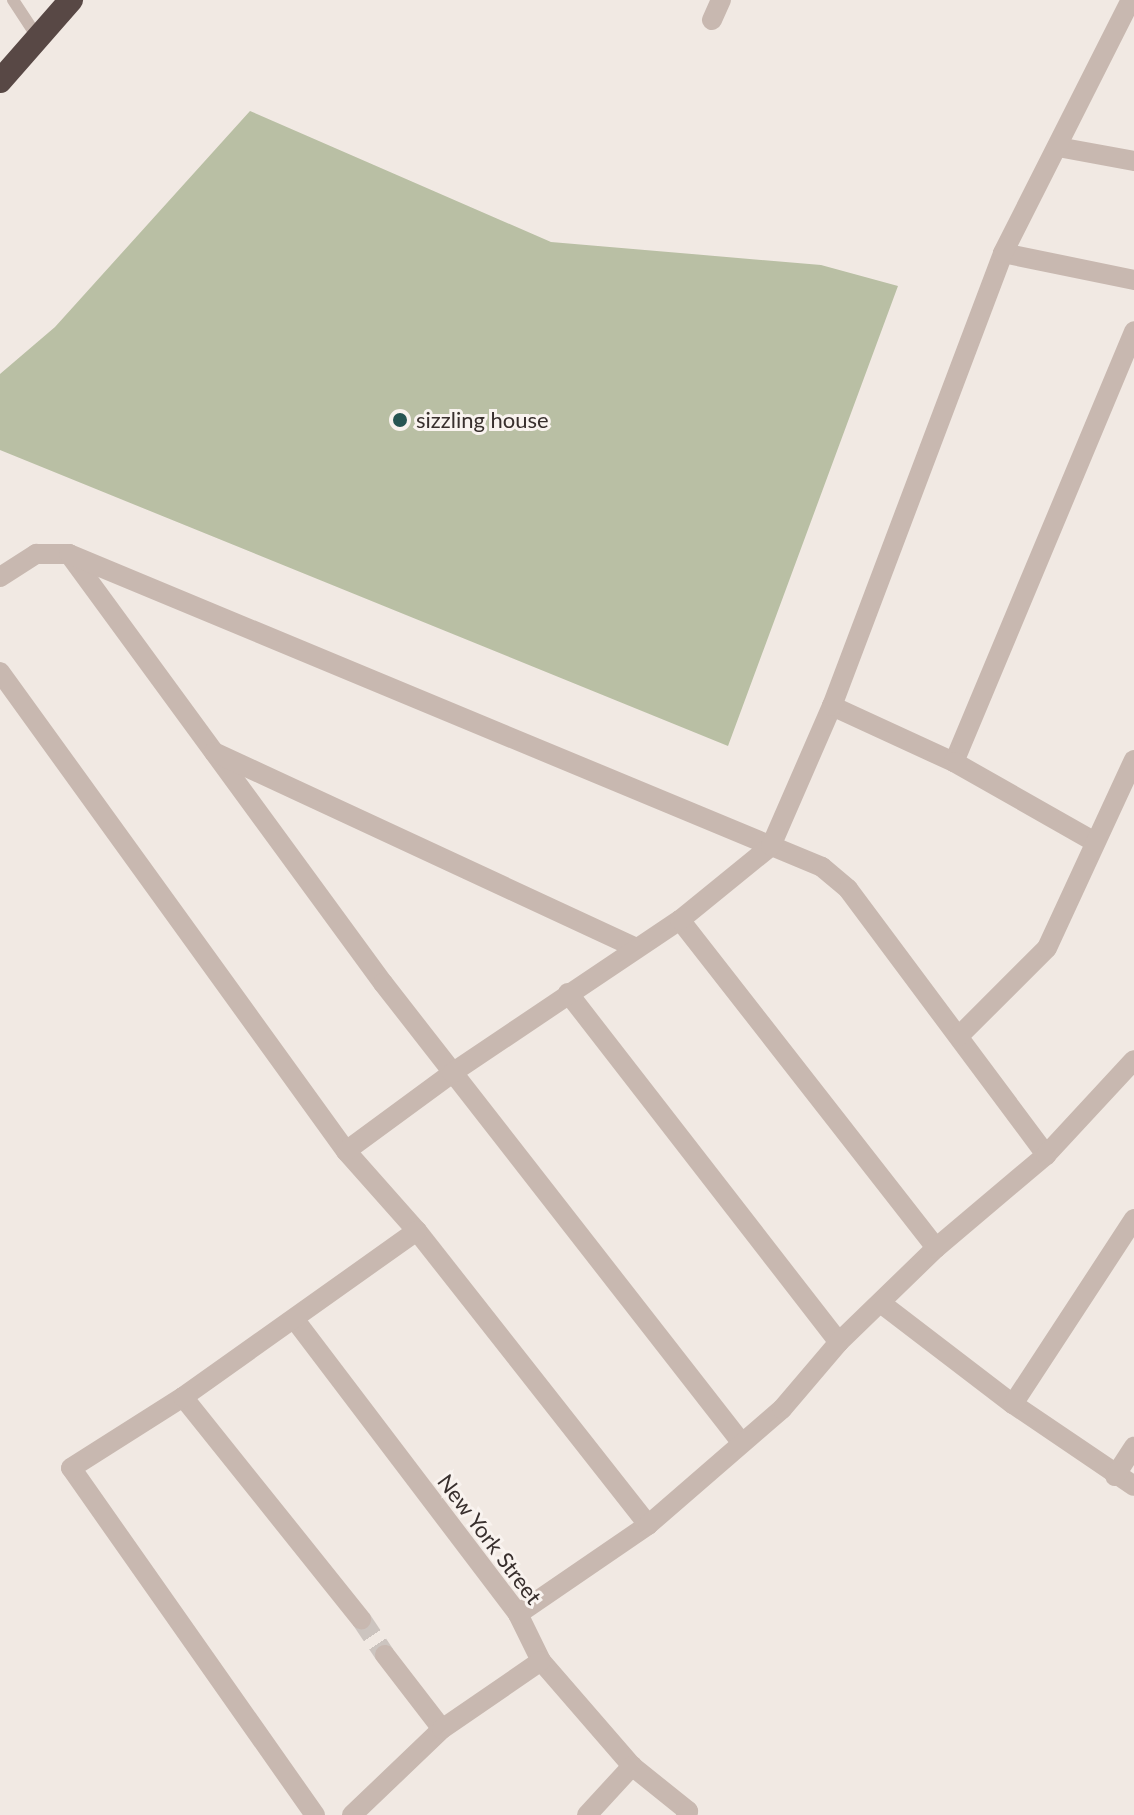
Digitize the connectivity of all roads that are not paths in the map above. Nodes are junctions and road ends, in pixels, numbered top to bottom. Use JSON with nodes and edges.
{"nodes":[{"id":1,"x":13,"y":0,"type":"edge"},
{"id":2,"x":71,"y":0,"type":"edge"},
{"id":3,"x":721,"y":0,"type":"edge"},
{"id":4,"x":1129,"y":13,"type":"edge"},
{"id":5,"x":712,"y":20,"type":"dead end"},
{"id":6,"x":38,"y":38,"type":"junction"},
{"id":7,"x":0,"y":81,"type":"edge"},
{"id":8,"x":1058,"y":147,"type":"junction"},
{"id":9,"x":1134,"y":161,"type":"edge"},
{"id":10,"x":1003,"y":253,"type":"junction"},
{"id":11,"x":1134,"y":280,"type":"edge"},
{"id":12,"x":1134,"y":331,"type":"edge"},
{"id":13,"x":69,"y":554,"type":"junction"},
{"id":14,"x":0,"y":577,"type":"edge"},
{"id":15,"x":0,"y":672,"type":"edge"},
{"id":16,"x":832,"y":706,"type":"junction"},
{"id":17,"x":211,"y":751,"type":"junction"},
{"id":18,"x":1134,"y":760,"type":"edge"},
{"id":19,"x":954,"y":762,"type":"junction"},
{"id":20,"x":1125,"y":807,"type":"edge"},
{"id":21,"x":1095,"y":842,"type":"junction"},
{"id":22,"x":771,"y":846,"type":"junction"},
{"id":23,"x":680,"y":920,"type":"junction"},
{"id":24,"x":635,"y":947,"type":"junction"},
{"id":25,"x":568,"y":993,"type":"junction"},
{"id":26,"x":959,"y":1036,"type":"junction"},
{"id":27,"x":1134,"y":1060,"type":"edge"},
{"id":28,"x":452,"y":1073,"type":"junction"},
{"id":29,"x":346,"y":1151,"type":"junction"},
{"id":30,"x":1046,"y":1155,"type":"junction"},
{"id":31,"x":1134,"y":1219,"type":"edge"},
{"id":32,"x":417,"y":1231,"type":"junction"},
{"id":33,"x":936,"y":1248,"type":"junction"},
{"id":34,"x":882,"y":1304,"type":"junction"},
{"id":35,"x":295,"y":1320,"type":"junction"},
{"id":36,"x":839,"y":1342,"type":"junction"},
{"id":37,"x":183,"y":1397,"type":"junction"},
{"id":38,"x":1013,"y":1404,"type":"junction"},
{"id":39,"x":741,"y":1442,"type":"junction"},
{"id":40,"x":1134,"y":1447,"type":"edge"},
{"id":41,"x":1115,"y":1476,"type":"junction"},
{"id":42,"x":1134,"y":1486,"type":"edge"},
{"id":43,"x":648,"y":1525,"type":"junction"},
{"id":44,"x":518,"y":1614,"type":"junction"},
{"id":45,"x":361,"y":1619,"type":"tunnel mouth"},
{"id":46,"x":385,"y":1655,"type":"tunnel mouth"},
{"id":47,"x":541,"y":1661,"type":"junction"},
{"id":48,"x":442,"y":1729,"type":"junction"},
{"id":49,"x":632,"y":1766,"type":"junction"},
{"id":50,"x":687,"y":1813,"type":"edge"},
{"id":51,"x":315,"y":1815,"type":"edge"},
{"id":52,"x":352,"y":1815,"type":"edge"},
{"id":53,"x":587,"y":1815,"type":"edge"}],
"edges":[{"from":1,"to":6,"type":"lane"},
{"from":2,"to":6,"type":"highway"},
{"from":3,"to":5,"type":"street"},
{"from":4,"to":8,"type":"street"},
{"from":6,"to":7,"type":"highway"},
{"from":8,"to":9,"type":"street"},
{"from":8,"to":10,"type":"street"},
{"from":10,"to":11,"type":"street"},
{"from":10,"to":16,"type":"street"},
{"from":12,"to":19,"type":"street"},
{"from":13,"to":14,"type":"street"},
{"from":13,"to":17,"type":"street"},
{"from":13,"to":22,"type":"street"},
{"from":15,"to":29,"type":"street"},
{"from":16,"to":19,"type":"street"},
{"from":16,"to":22,"type":"street"},
{"from":17,"to":24,"type":"street"},
{"from":17,"to":28,"type":"street"},
{"from":18,"to":20,"type":"street"},
{"from":19,"to":21,"type":"street"},
{"from":20,"to":21,"type":"street"},
{"from":21,"to":26,"type":"street"},
{"from":22,"to":23,"type":"street"},
{"from":22,"to":26,"type":"street"},
{"from":23,"to":24,"type":"street"},
{"from":23,"to":33,"type":"street"},
{"from":24,"to":25,"type":"street"},
{"from":25,"to":28,"type":"street"},
{"from":25,"to":36,"type":"street"},
{"from":26,"to":30,"type":"street"},
{"from":27,"to":30,"type":"street"},
{"from":28,"to":29,"type":"street"},
{"from":28,"to":39,"type":"street"},
{"from":29,"to":32,"type":"street"},
{"from":30,"to":33,"type":"street"},
{"from":31,"to":38,"type":"street"},
{"from":32,"to":35,"type":"street"},
{"from":32,"to":43,"type":"street"},
{"from":33,"to":34,"type":"street"},
{"from":34,"to":36,"type":"street"},
{"from":34,"to":38,"type":"street"},
{"from":35,"to":37,"type":"street"},
{"from":35,"to":44,"type":"street","name":"New York Street"},
{"from":36,"to":39,"type":"street"},
{"from":37,"to":45,"type":"street"},
{"from":37,"to":51,"type":"street"},
{"from":38,"to":41,"type":"street"},
{"from":39,"to":43,"type":"street"},
{"from":40,"to":41,"type":"street"},
{"from":41,"to":42,"type":"street"},
{"from":43,"to":44,"type":"street"},
{"from":44,"to":47,"type":"street","name":"New York Street"},
{"from":46,"to":48,"type":"street"},
{"from":47,"to":48,"type":"street"},
{"from":47,"to":49,"type":"street","name":"New York Street"},
{"from":48,"to":52,"type":"street"},
{"from":49,"to":50,"type":"street","name":"New York Street"},
{"from":49,"to":53,"type":"street"}]}
